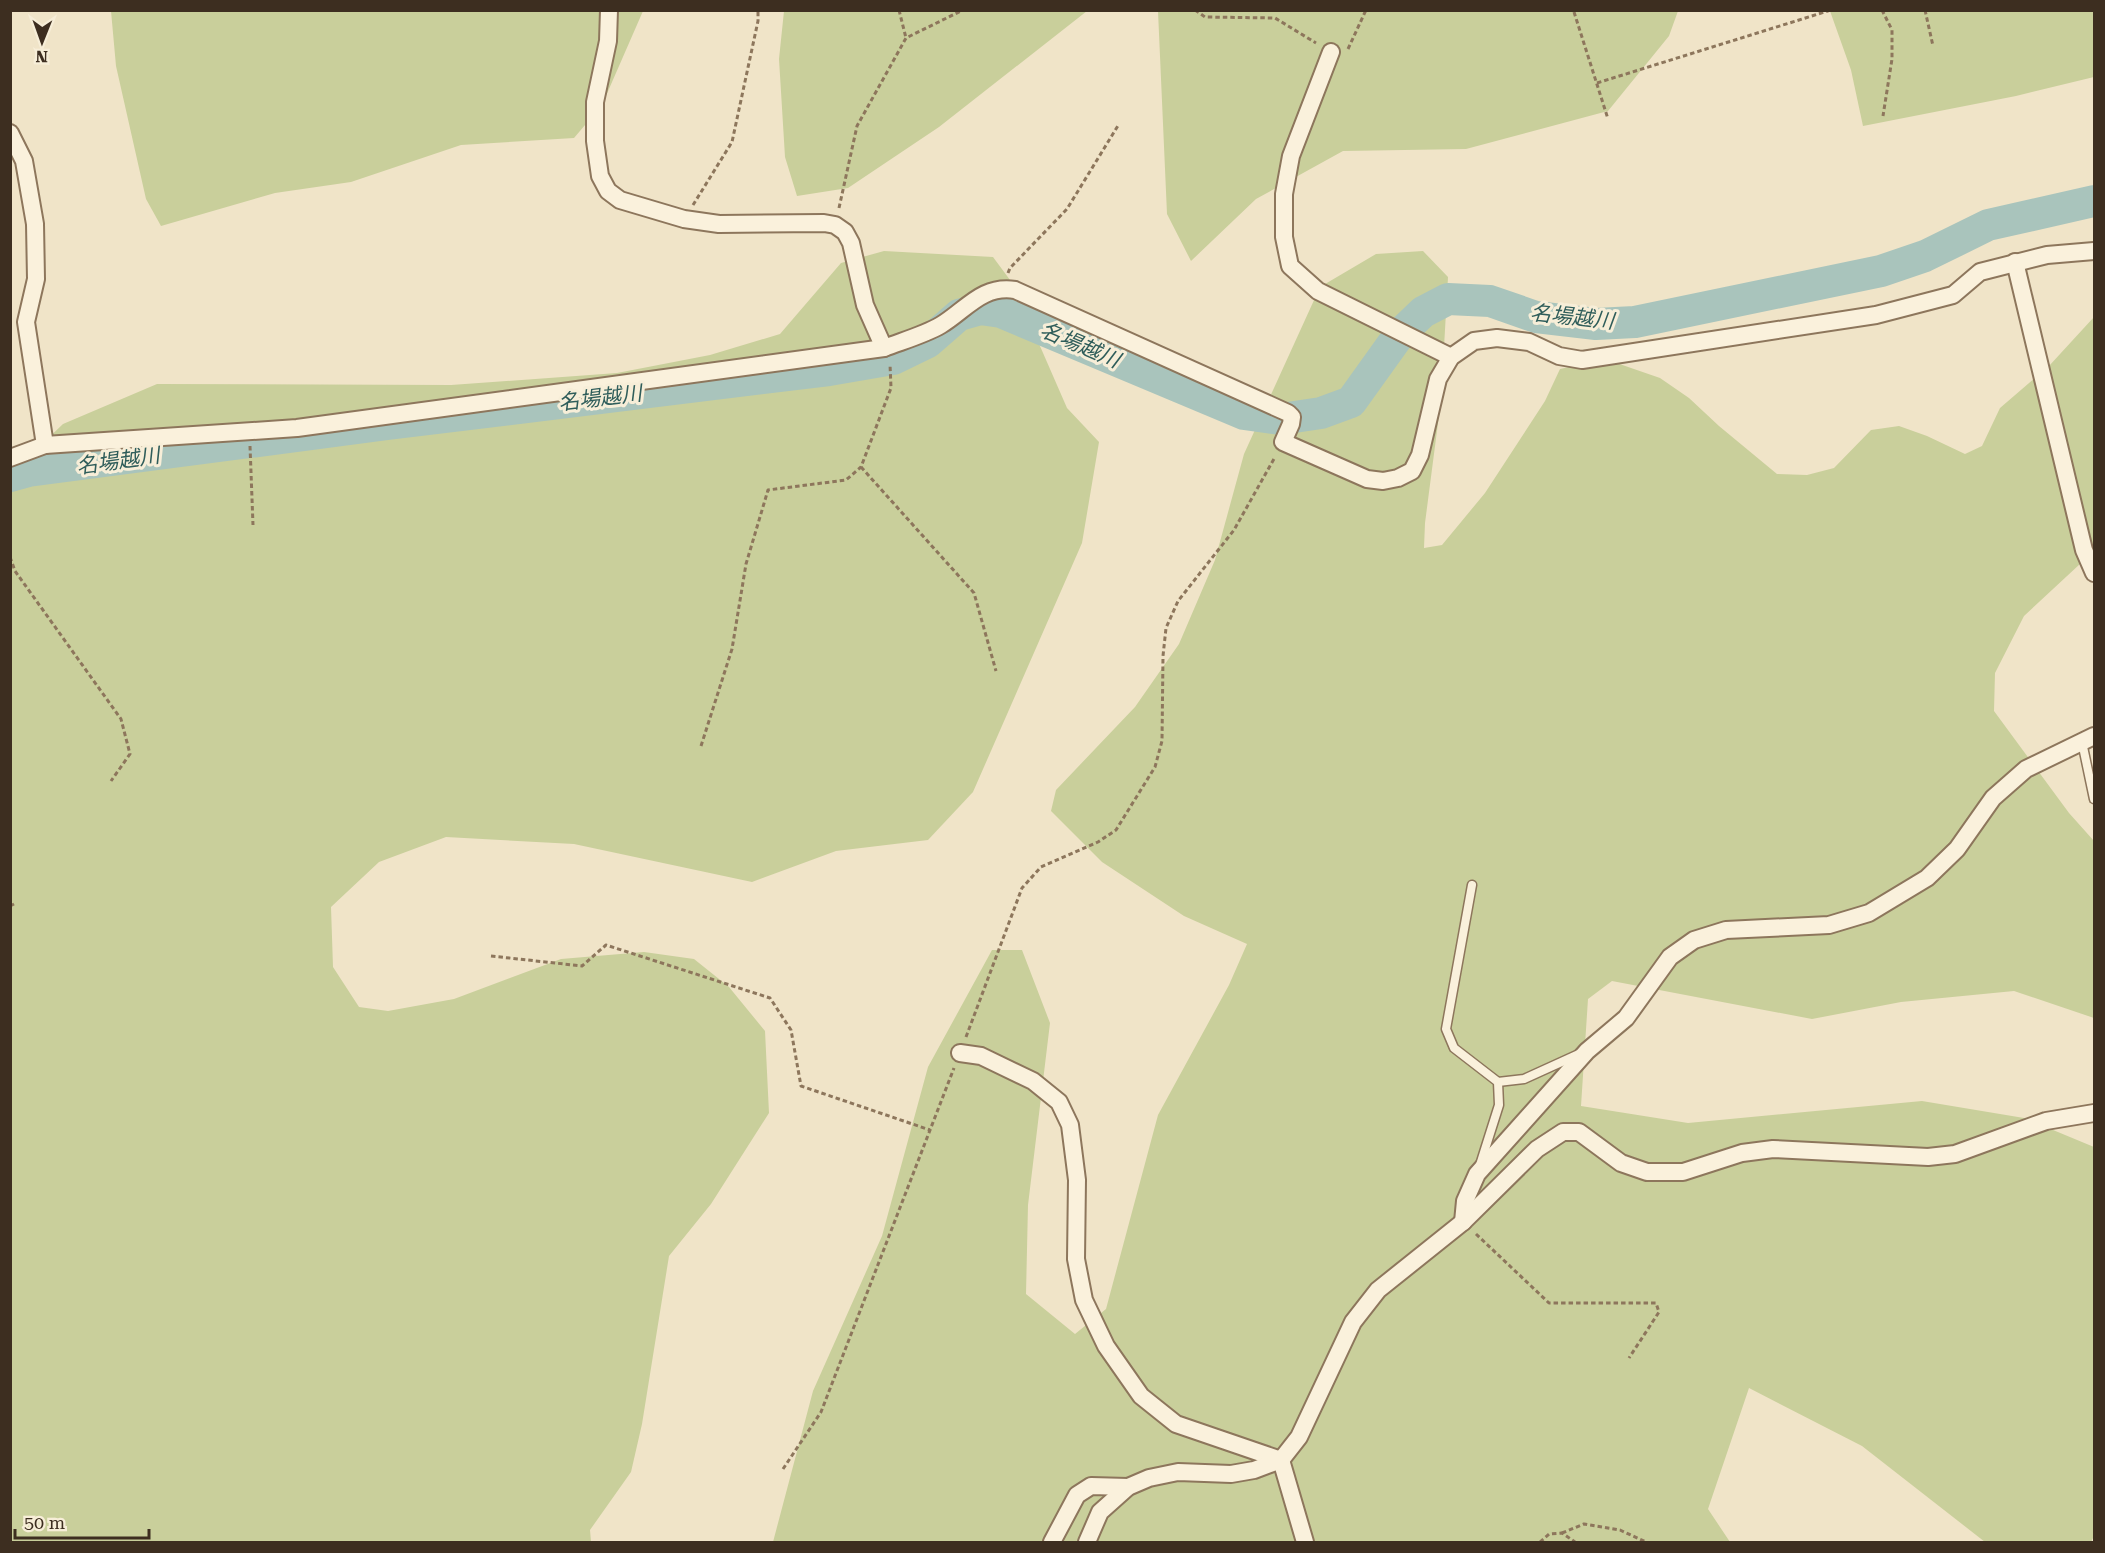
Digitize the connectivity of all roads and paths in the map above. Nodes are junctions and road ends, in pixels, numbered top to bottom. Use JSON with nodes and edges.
{"nodes":[{"id":1,"x":609,"y":10,"type":"edge"},
{"id":2,"x":758,"y":10,"type":"edge"},
{"id":3,"x":899,"y":10,"type":"edge"},
{"id":4,"x":963,"y":10,"type":"edge"},
{"id":5,"x":1195,"y":10,"type":"edge"},
{"id":6,"x":1366,"y":10,"type":"edge"},
{"id":7,"x":1831,"y":10,"type":"edge"},
{"id":8,"x":1882,"y":10,"type":"edge"},
{"id":9,"x":1925,"y":10,"type":"edge"},
{"id":10,"x":1574,"y":12,"type":"edge"},
{"id":11,"x":906,"y":38,"type":"junction"},
{"id":12,"x":1933,"y":46,"type":"dead end"},
{"id":13,"x":1331,"y":52,"type":"junction"},
{"id":14,"x":1597,"y":83,"type":"junction"},
{"id":15,"x":1883,"y":116,"type":"dead end"},
{"id":16,"x":1608,"y":119,"type":"dead end"},
{"id":17,"x":1119,"y":124,"type":"dead end"},
{"id":18,"x":10,"y":133,"type":"edge"},
{"id":19,"x":684,"y":219,"type":"junction"},
{"id":20,"x":835,"y":225,"type":"junction"},
{"id":21,"x":2094,"y":251,"type":"edge"},
{"id":22,"x":2015,"y":262,"type":"junction"},
{"id":23,"x":1002,"y":288,"type":"junction"},
{"id":24,"x":884,"y":348,"type":"junction"},
{"id":25,"x":1451,"y":357,"type":"junction"},
{"id":26,"x":891,"y":368,"type":"dead end"},
{"id":27,"x":1287,"y":434,"type":"junction"},
{"id":28,"x":45,"y":445,"type":"junction"},
{"id":29,"x":250,"y":453,"type":"dead end"},
{"id":30,"x":10,"y":459,"type":"edge"},
{"id":31,"x":861,"y":467,"type":"junction"},
{"id":32,"x":253,"y":525,"type":"dead end"},
{"id":33,"x":10,"y":557,"type":"edge"},
{"id":34,"x":2094,"y":573,"type":"edge"},
{"id":35,"x":996,"y":671,"type":"dead end"},
{"id":36,"x":2088,"y":739,"type":"edge"},
{"id":37,"x":701,"y":746,"type":"dead end"},
{"id":38,"x":111,"y":781,"type":"dead end"},
{"id":39,"x":2094,"y":799,"type":"edge"},
{"id":40,"x":1472,"y":885,"type":"dead end"},
{"id":41,"x":16,"y":903,"type":"dead end"},
{"id":42,"x":10,"y":906,"type":"edge"},
{"id":43,"x":491,"y":956,"type":"dead end"},
{"id":44,"x":1587,"y":1051,"type":"junction"},
{"id":45,"x":960,"y":1053,"type":"junction"},
{"id":46,"x":1498,"y":1082,"type":"junction"},
{"id":47,"x":2094,"y":1113,"type":"edge"},
{"id":48,"x":930,"y":1130,"type":"junction"},
{"id":49,"x":1477,"y":1174,"type":"junction"},
{"id":50,"x":1463,"y":1222,"type":"junction"},
{"id":51,"x":1629,"y":1358,"type":"dead end"},
{"id":52,"x":1281,"y":1460,"type":"junction"},
{"id":53,"x":783,"y":1468,"type":"dead end"},
{"id":54,"x":1128,"y":1487,"type":"junction"},
{"id":55,"x":1563,"y":1533,"type":"junction"},
{"id":56,"x":1052,"y":1542,"type":"edge"},
{"id":57,"x":1087,"y":1542,"type":"edge"},
{"id":58,"x":1305,"y":1542,"type":"edge"},
{"id":59,"x":1540,"y":1542,"type":"edge"},
{"id":60,"x":1575,"y":1542,"type":"edge"},
{"id":61,"x":1646,"y":1542,"type":"edge"}],
"edges":[{"from":1,"to":19,"type":"street"},
{"from":2,"to":19,"type":"path"},
{"from":3,"to":11,"type":"path"},
{"from":4,"to":11,"type":"path"},
{"from":5,"to":13,"type":"path"},
{"from":6,"to":13,"type":"path"},
{"from":7,"to":14,"type":"path"},
{"from":8,"to":15,"type":"path"},
{"from":9,"to":12,"type":"path"},
{"from":10,"to":14,"type":"path"},
{"from":11,"to":20,"type":"path"},
{"from":13,"to":25,"type":"street"},
{"from":14,"to":16,"type":"path"},
{"from":17,"to":23,"type":"path"},
{"from":18,"to":28,"type":"street"},
{"from":19,"to":20,"type":"street"},
{"from":20,"to":24,"type":"street"},
{"from":21,"to":22,"type":"street"},
{"from":22,"to":25,"type":"street"},
{"from":22,"to":34,"type":"street"},
{"from":23,"to":24,"type":"street"},
{"from":23,"to":27,"type":"street"},
{"from":24,"to":28,"type":"street"},
{"from":25,"to":27,"type":"street"},
{"from":26,"to":31,"type":"path"},
{"from":27,"to":45,"type":"path"},
{"from":28,"to":30,"type":"street"},
{"from":29,"to":32,"type":"path"},
{"from":31,"to":35,"type":"path"},
{"from":31,"to":37,"type":"path"},
{"from":33,"to":38,"type":"path"},
{"from":36,"to":39,"type":"lane"},
{"from":36,"to":44,"type":"street"},
{"from":40,"to":46,"type":"lane"},
{"from":41,"to":42,"type":"path"},
{"from":43,"to":48,"type":"path"},
{"from":44,"to":46,"type":"lane"},
{"from":44,"to":49,"type":"street"},
{"from":45,"to":48,"type":"path"},
{"from":45,"to":52,"type":"street"},
{"from":46,"to":49,"type":"lane"},
{"from":47,"to":50,"type":"street"},
{"from":48,"to":53,"type":"path"},
{"from":49,"to":50,"type":"street"},
{"from":50,"to":51,"type":"path"},
{"from":50,"to":52,"type":"street"},
{"from":52,"to":54,"type":"street"},
{"from":52,"to":58,"type":"street"},
{"from":54,"to":56,"type":"street"},
{"from":54,"to":57,"type":"street"},
{"from":55,"to":59,"type":"path"},
{"from":55,"to":60,"type":"path"},
{"from":55,"to":61,"type":"path"}]}
